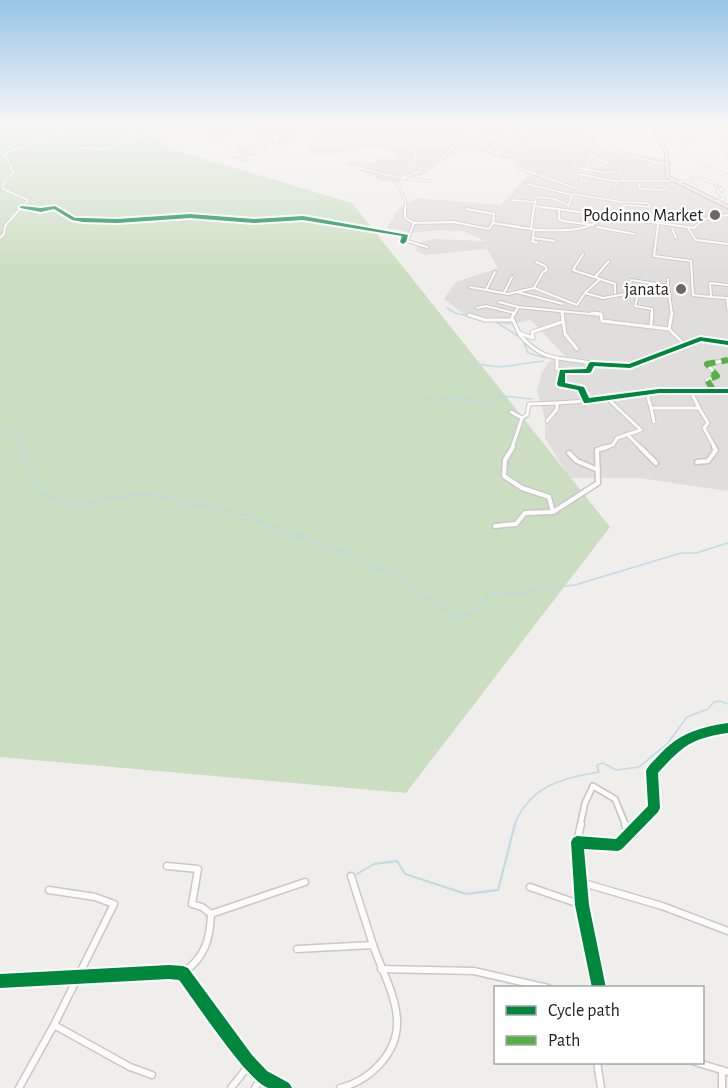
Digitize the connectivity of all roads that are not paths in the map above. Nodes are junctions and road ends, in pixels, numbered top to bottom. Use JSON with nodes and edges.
{"nodes":[{"id":1,"x":12,"y":174,"type":"edge"},
{"id":2,"x":388,"y":174,"type":"edge"},
{"id":3,"x":413,"y":174,"type":"edge"},
{"id":4,"x":533,"y":174,"type":"edge"},
{"id":5,"x":622,"y":174,"type":"edge"},
{"id":6,"x":668,"y":174,"type":"edge"},
{"id":7,"x":581,"y":175,"type":"joint"},
{"id":8,"x":403,"y":177,"type":"junction"},
{"id":9,"x":693,"y":178,"type":"dead end"},
{"id":10,"x":698,"y":178,"type":"dead end"},
{"id":11,"x":430,"y":181,"type":"dead end"},
{"id":12,"x":585,"y":181,"type":"dead end"},
{"id":13,"x":618,"y":181,"type":"junction"},
{"id":14,"x":624,"y":181,"type":"junction"},
{"id":15,"x":676,"y":181,"type":"junction"},
{"id":16,"x":638,"y":182,"type":"junction"},
{"id":17,"x":557,"y":183,"type":"junction"},
{"id":18,"x":576,"y":183,"type":"dead end"},
{"id":19,"x":527,"y":184,"type":"dead end"},
{"id":20,"x":666,"y":186,"type":"dead end"},
{"id":21,"x":575,"y":188,"type":"junction"},
{"id":22,"x":546,"y":189,"type":"junction"},
{"id":23,"x":613,"y":190,"type":"dead end"},
{"id":24,"x":572,"y":194,"type":"junction"},
{"id":25,"x":512,"y":200,"type":"dead end"},
{"id":26,"x":715,"y":201,"type":"junction"},
{"id":27,"x":536,"y":202,"type":"junction"},
{"id":28,"x":568,"y":205,"type":"junction"},
{"id":29,"x":591,"y":205,"type":"dead end"},
{"id":30,"x":535,"y":206,"type":"junction"},
{"id":31,"x":21,"y":207,"type":"junction"},
{"id":32,"x":728,"y":207,"type":"edge"},
{"id":33,"x":467,"y":209,"type":"dead end"},
{"id":34,"x":559,"y":209,"type":"junction"},
{"id":35,"x":567,"y":210,"type":"junction"},
{"id":36,"x":593,"y":215,"type":"junction"},
{"id":37,"x":728,"y":215,"type":"edge"},
{"id":38,"x":606,"y":216,"type":"junction"},
{"id":39,"x":621,"y":218,"type":"junction"},
{"id":40,"x":676,"y":218,"type":"dead end"},
{"id":41,"x":699,"y":221,"type":"junction"},
{"id":42,"x":414,"y":223,"type":"junction"},
{"id":43,"x":493,"y":223,"type":"junction"},
{"id":44,"x":658,"y":225,"type":"junction"},
{"id":45,"x":595,"y":226,"type":"junction"},
{"id":46,"x":672,"y":227,"type":"junction"},
{"id":47,"x":688,"y":228,"type":"junction"},
{"id":48,"x":533,"y":229,"type":"junction"},
{"id":49,"x":634,"y":234,"type":"dead end"},
{"id":50,"x":0,"y":238,"type":"edge"},
{"id":51,"x":532,"y":238,"type":"junction"},
{"id":52,"x":676,"y":238,"type":"dead end"},
{"id":53,"x":554,"y":241,"type":"dead end"},
{"id":54,"x":407,"y":242,"type":"junction"},
{"id":55,"x":537,"y":243,"type":"dead end"},
{"id":56,"x":728,"y":244,"type":"edge"},
{"id":57,"x":427,"y":246,"type":"dead end"},
{"id":58,"x":583,"y":254,"type":"dead end"},
{"id":59,"x":609,"y":261,"type":"dead end"},
{"id":60,"x":537,"y":262,"type":"dead end"},
{"id":61,"x":495,"y":272,"type":"dead end"},
{"id":62,"x":512,"y":277,"type":"dead end"},
{"id":63,"x":595,"y":277,"type":"junction"},
{"id":64,"x":600,"y":279,"type":"junction"},
{"id":65,"x":668,"y":279,"type":"dead end"},
{"id":66,"x":728,"y":285,"type":"edge"},
{"id":67,"x":668,"y":286,"type":"junction"},
{"id":68,"x":470,"y":287,"type":"dead end"},
{"id":69,"x":534,"y":288,"type":"junction"},
{"id":70,"x":486,"y":290,"type":"junction"},
{"id":71,"x":517,"y":292,"type":"junction"},
{"id":72,"x":504,"y":293,"type":"junction"},
{"id":73,"x":585,"y":293,"type":"junction"},
{"id":74,"x":615,"y":293,"type":"dead end"},
{"id":75,"x":628,"y":294,"type":"junction"},
{"id":76,"x":638,"y":294,"type":"junction"},
{"id":77,"x":669,"y":294,"type":"junction"},
{"id":78,"x":711,"y":297,"type":"junction"},
{"id":79,"x":728,"y":298,"type":"edge"},
{"id":80,"x":499,"y":302,"type":"dead end"},
{"id":81,"x":567,"y":303,"type":"junction"},
{"id":82,"x":518,"y":307,"type":"junction"},
{"id":83,"x":477,"y":309,"type":"dead end"},
{"id":84,"x":728,"y":309,"type":"edge"},
{"id":85,"x":562,"y":312,"type":"junction"},
{"id":86,"x":514,"y":313,"type":"junction"},
{"id":87,"x":469,"y":315,"type":"dead end"},
{"id":88,"x":513,"y":320,"type":"junction"},
{"id":89,"x":562,"y":322,"type":"junction"},
{"id":90,"x":651,"y":325,"type":"junction"},
{"id":91,"x":669,"y":328,"type":"junction"},
{"id":92,"x":519,"y":333,"type":"junction"},
{"id":93,"x":728,"y":343,"type":"edge"},
{"id":94,"x":686,"y":345,"type":"junction"},
{"id":95,"x":577,"y":349,"type":"dead end"},
{"id":96,"x":557,"y":359,"type":"junction"},
{"id":97,"x":728,"y":360,"type":"edge"},
{"id":98,"x":594,"y":364,"type":"junction"},
{"id":99,"x":561,"y":371,"type":"junction"},
{"id":100,"x":728,"y":390,"type":"edge"},
{"id":101,"x":714,"y":391,"type":"junction"},
{"id":102,"x":691,"y":392,"type":"junction"},
{"id":103,"x":647,"y":393,"type":"junction"},
{"id":104,"x":607,"y":398,"type":"junction"},
{"id":105,"x":587,"y":401,"type":"junction"},
{"id":106,"x":557,"y":404,"type":"junction"},
{"id":107,"x":651,"y":408,"type":"junction"},
{"id":108,"x":699,"y":408,"type":"junction"},
{"id":109,"x":511,"y":412,"type":"dead end"},
{"id":110,"x":522,"y":418,"type":"junction"},
{"id":111,"x":547,"y":421,"type":"dead end"},
{"id":112,"x":654,"y":422,"type":"dead end"},
{"id":113,"x":627,"y":434,"type":"junction"},
{"id":114,"x":569,"y":453,"type":"dead end"},
{"id":115,"x":697,"y":462,"type":"dead end"},
{"id":116,"x":656,"y":463,"type":"dead end"},
{"id":117,"x":598,"y":470,"type":"junction"},
{"id":118,"x":553,"y":512,"type":"junction"},
{"id":119,"x":495,"y":526,"type":"dead end"},
{"id":120,"x":728,"y":728,"type":"edge"},
{"id":121,"x":628,"y":836,"type":"junction"},
{"id":122,"x":577,"y":843,"type":"junction"},
{"id":123,"x":167,"y":866,"type":"dead end"},
{"id":124,"x":351,"y":876,"type":"dead end"},
{"id":125,"x":305,"y":882,"type":"dead end"},
{"id":126,"x":580,"y":882,"type":"junction"},
{"id":127,"x":530,"y":886,"type":"dead end"},
{"id":128,"x":49,"y":890,"type":"dead end"},
{"id":129,"x":582,"y":905,"type":"junction"},
{"id":130,"x":211,"y":914,"type":"junction"},
{"id":131,"x":728,"y":931,"type":"edge"},
{"id":132,"x":373,"y":945,"type":"junction"},
{"id":133,"x":297,"y":949,"type":"dead end"},
{"id":134,"x":381,"y":969,"type":"junction"},
{"id":135,"x":183,"y":973,"type":"junction"},
{"id":136,"x":78,"y":976,"type":"junction"},
{"id":137,"x":0,"y":981,"type":"edge"},
{"id":138,"x":544,"y":986,"type":"edge"},
{"id":139,"x":599,"y":986,"type":"edge"},
{"id":140,"x":54,"y":1025,"type":"junction"},
{"id":141,"x":250,"y":1064,"type":"junction"},
{"id":142,"x":597,"y":1064,"type":"edge"},
{"id":143,"x":702,"y":1064,"type":"edge"},
{"id":144,"x":725,"y":1071,"type":"edge"},
{"id":145,"x":152,"y":1075,"type":"dead end"},
{"id":146,"x":262,"y":1076,"type":"junction"},
{"id":147,"x":18,"y":1088,"type":"edge"},
{"id":148,"x":231,"y":1088,"type":"edge"},
{"id":149,"x":255,"y":1088,"type":"edge"},
{"id":150,"x":284,"y":1088,"type":"edge"},
{"id":151,"x":340,"y":1088,"type":"edge"},
{"id":152,"x":601,"y":1088,"type":"edge"},
{"id":153,"x":722,"y":1088,"type":"edge"}],
"edges":[{"from":1,"to":31,"type":"street"},
{"from":2,"to":8,"type":"street"},
{"from":3,"to":8,"type":"street"},
{"from":4,"to":17,"type":"street"},
{"from":5,"to":14,"type":"street"},
{"from":6,"to":15,"type":"highway"},
{"from":7,"to":12,"type":"street"},
{"from":7,"to":13,"type":"street"},
{"from":8,"to":11,"type":"street"},
{"from":8,"to":42,"type":"street"},
{"from":9,"to":15,"type":"street"},
{"from":10,"to":26,"type":"street"},
{"from":13,"to":14,"type":"street"},
{"from":13,"to":23,"type":"street"},
{"from":14,"to":16,"type":"street"},
{"from":15,"to":16,"type":"street"},
{"from":15,"to":26,"type":"highway"},
{"from":16,"to":20,"type":"street"},
{"from":17,"to":21,"type":"street"},
{"from":17,"to":22,"type":"street"},
{"from":18,"to":21,"type":"street"},
{"from":19,"to":22,"type":"street"},
{"from":21,"to":24,"type":"street"},
{"from":22,"to":24,"type":"street"},
{"from":24,"to":28,"type":"street"},
{"from":24,"to":39,"type":"street"},
{"from":25,"to":27,"type":"street"},
{"from":26,"to":32,"type":"highway"},
{"from":27,"to":28,"type":"street"},
{"from":27,"to":30,"type":"street"},
{"from":28,"to":35,"type":"street"},
{"from":29,"to":36,"type":"street"},
{"from":30,"to":34,"type":"street"},
{"from":30,"to":48,"type":"street"},
{"from":31,"to":50,"type":"street"},
{"from":31,"to":54,"type":"street"},
{"from":33,"to":43,"type":"street"},
{"from":34,"to":35,"type":"street"},
{"from":34,"to":45,"type":"street"},
{"from":35,"to":36,"type":"street"},
{"from":36,"to":38,"type":"street"},
{"from":37,"to":41,"type":"street"},
{"from":38,"to":39,"type":"street"},
{"from":38,"to":45,"type":"street"},
{"from":39,"to":44,"type":"street"},
{"from":40,"to":41,"type":"street"},
{"from":41,"to":47,"type":"street"},
{"from":42,"to":43,"type":"street"},
{"from":42,"to":54,"type":"street"},
{"from":43,"to":48,"type":"street"},
{"from":44,"to":46,"type":"street"},
{"from":44,"to":78,"type":"street"},
{"from":45,"to":48,"type":"street"},
{"from":45,"to":49,"type":"street"},
{"from":46,"to":47,"type":"street"},
{"from":46,"to":52,"type":"street"},
{"from":47,"to":56,"type":"street"},
{"from":48,"to":51,"type":"street"},
{"from":51,"to":53,"type":"street"},
{"from":51,"to":55,"type":"street"},
{"from":54,"to":57,"type":"street"},
{"from":58,"to":63,"type":"street"},
{"from":59,"to":63,"type":"street"},
{"from":60,"to":69,"type":"street"},
{"from":61,"to":70,"type":"street"},
{"from":62,"to":72,"type":"street"},
{"from":63,"to":64,"type":"street"},
{"from":64,"to":73,"type":"street"},
{"from":64,"to":74,"type":"street"},
{"from":65,"to":67,"type":"street"},
{"from":66,"to":78,"type":"street"},
{"from":67,"to":75,"type":"street"},
{"from":67,"to":77,"type":"street"},
{"from":68,"to":70,"type":"street"},
{"from":69,"to":71,"type":"street"},
{"from":69,"to":81,"type":"street"},
{"from":70,"to":72,"type":"street"},
{"from":71,"to":72,"type":"street"},
{"from":71,"to":81,"type":"street"},
{"from":73,"to":75,"type":"street"},
{"from":73,"to":81,"type":"street"},
{"from":75,"to":76,"type":"street"},
{"from":76,"to":77,"type":"street"},
{"from":76,"to":90,"type":"street"},
{"from":77,"to":91,"type":"street"},
{"from":78,"to":79,"type":"street"},
{"from":79,"to":84,"type":"street"},
{"from":80,"to":82,"type":"street"},
{"from":82,"to":85,"type":"street"},
{"from":82,"to":86,"type":"street"},
{"from":83,"to":86,"type":"street"},
{"from":85,"to":89,"type":"street"},
{"from":85,"to":90,"type":"street"},
{"from":86,"to":88,"type":"street"},
{"from":87,"to":88,"type":"street"},
{"from":88,"to":92,"type":"street"},
{"from":89,"to":92,"type":"street"},
{"from":89,"to":95,"type":"street"},
{"from":90,"to":91,"type":"street"},
{"from":91,"to":94,"type":"street"},
{"from":92,"to":96,"type":"street"},
{"from":93,"to":94,"type":"street"},
{"from":94,"to":98,"type":"street"},
{"from":96,"to":98,"type":"street"},
{"from":96,"to":99,"type":"street"},
{"from":97,"to":101,"type":"street"},
{"from":98,"to":99,"type":"street"},
{"from":99,"to":105,"type":"street"},
{"from":100,"to":101,"type":"street"},
{"from":101,"to":102,"type":"street"},
{"from":102,"to":103,"type":"street"},
{"from":102,"to":108,"type":"street"},
{"from":103,"to":104,"type":"street"},
{"from":103,"to":107,"type":"street"},
{"from":104,"to":105,"type":"street"},
{"from":104,"to":113,"type":"street"},
{"from":105,"to":106,"type":"street"},
{"from":106,"to":110,"type":"street"},
{"from":106,"to":111,"type":"street"},
{"from":107,"to":108,"type":"street"},
{"from":107,"to":112,"type":"street"},
{"from":108,"to":115,"type":"street"},
{"from":109,"to":110,"type":"street"},
{"from":110,"to":118,"type":"street"},
{"from":113,"to":116,"type":"street"},
{"from":113,"to":117,"type":"street"},
{"from":114,"to":117,"type":"street"},
{"from":117,"to":118,"type":"street"},
{"from":118,"to":119,"type":"street"},
{"from":120,"to":121,"type":"street"},
{"from":121,"to":122,"type":"street"},
{"from":121,"to":122,"type":"street"},
{"from":122,"to":126,"type":"street"},
{"from":123,"to":130,"type":"street"},
{"from":124,"to":132,"type":"street"},
{"from":125,"to":130,"type":"street"},
{"from":126,"to":129,"type":"street"},
{"from":126,"to":131,"type":"street"},
{"from":127,"to":129,"type":"street"},
{"from":128,"to":136,"type":"street"},
{"from":129,"to":139,"type":"street"},
{"from":130,"to":135,"type":"street"},
{"from":132,"to":133,"type":"street"},
{"from":132,"to":134,"type":"street"},
{"from":134,"to":138,"type":"street"},
{"from":134,"to":151,"type":"street"},
{"from":135,"to":136,"type":"street"},
{"from":135,"to":141,"type":"street"},
{"from":136,"to":137,"type":"street"},
{"from":136,"to":140,"type":"street"},
{"from":140,"to":145,"type":"street"},
{"from":140,"to":147,"type":"street"},
{"from":141,"to":146,"type":"street"},
{"from":141,"to":148,"type":"street"},
{"from":142,"to":152,"type":"street"},
{"from":143,"to":144,"type":"street"},
{"from":144,"to":153,"type":"street"},
{"from":146,"to":149,"type":"street"},
{"from":146,"to":150,"type":"street"}]}
